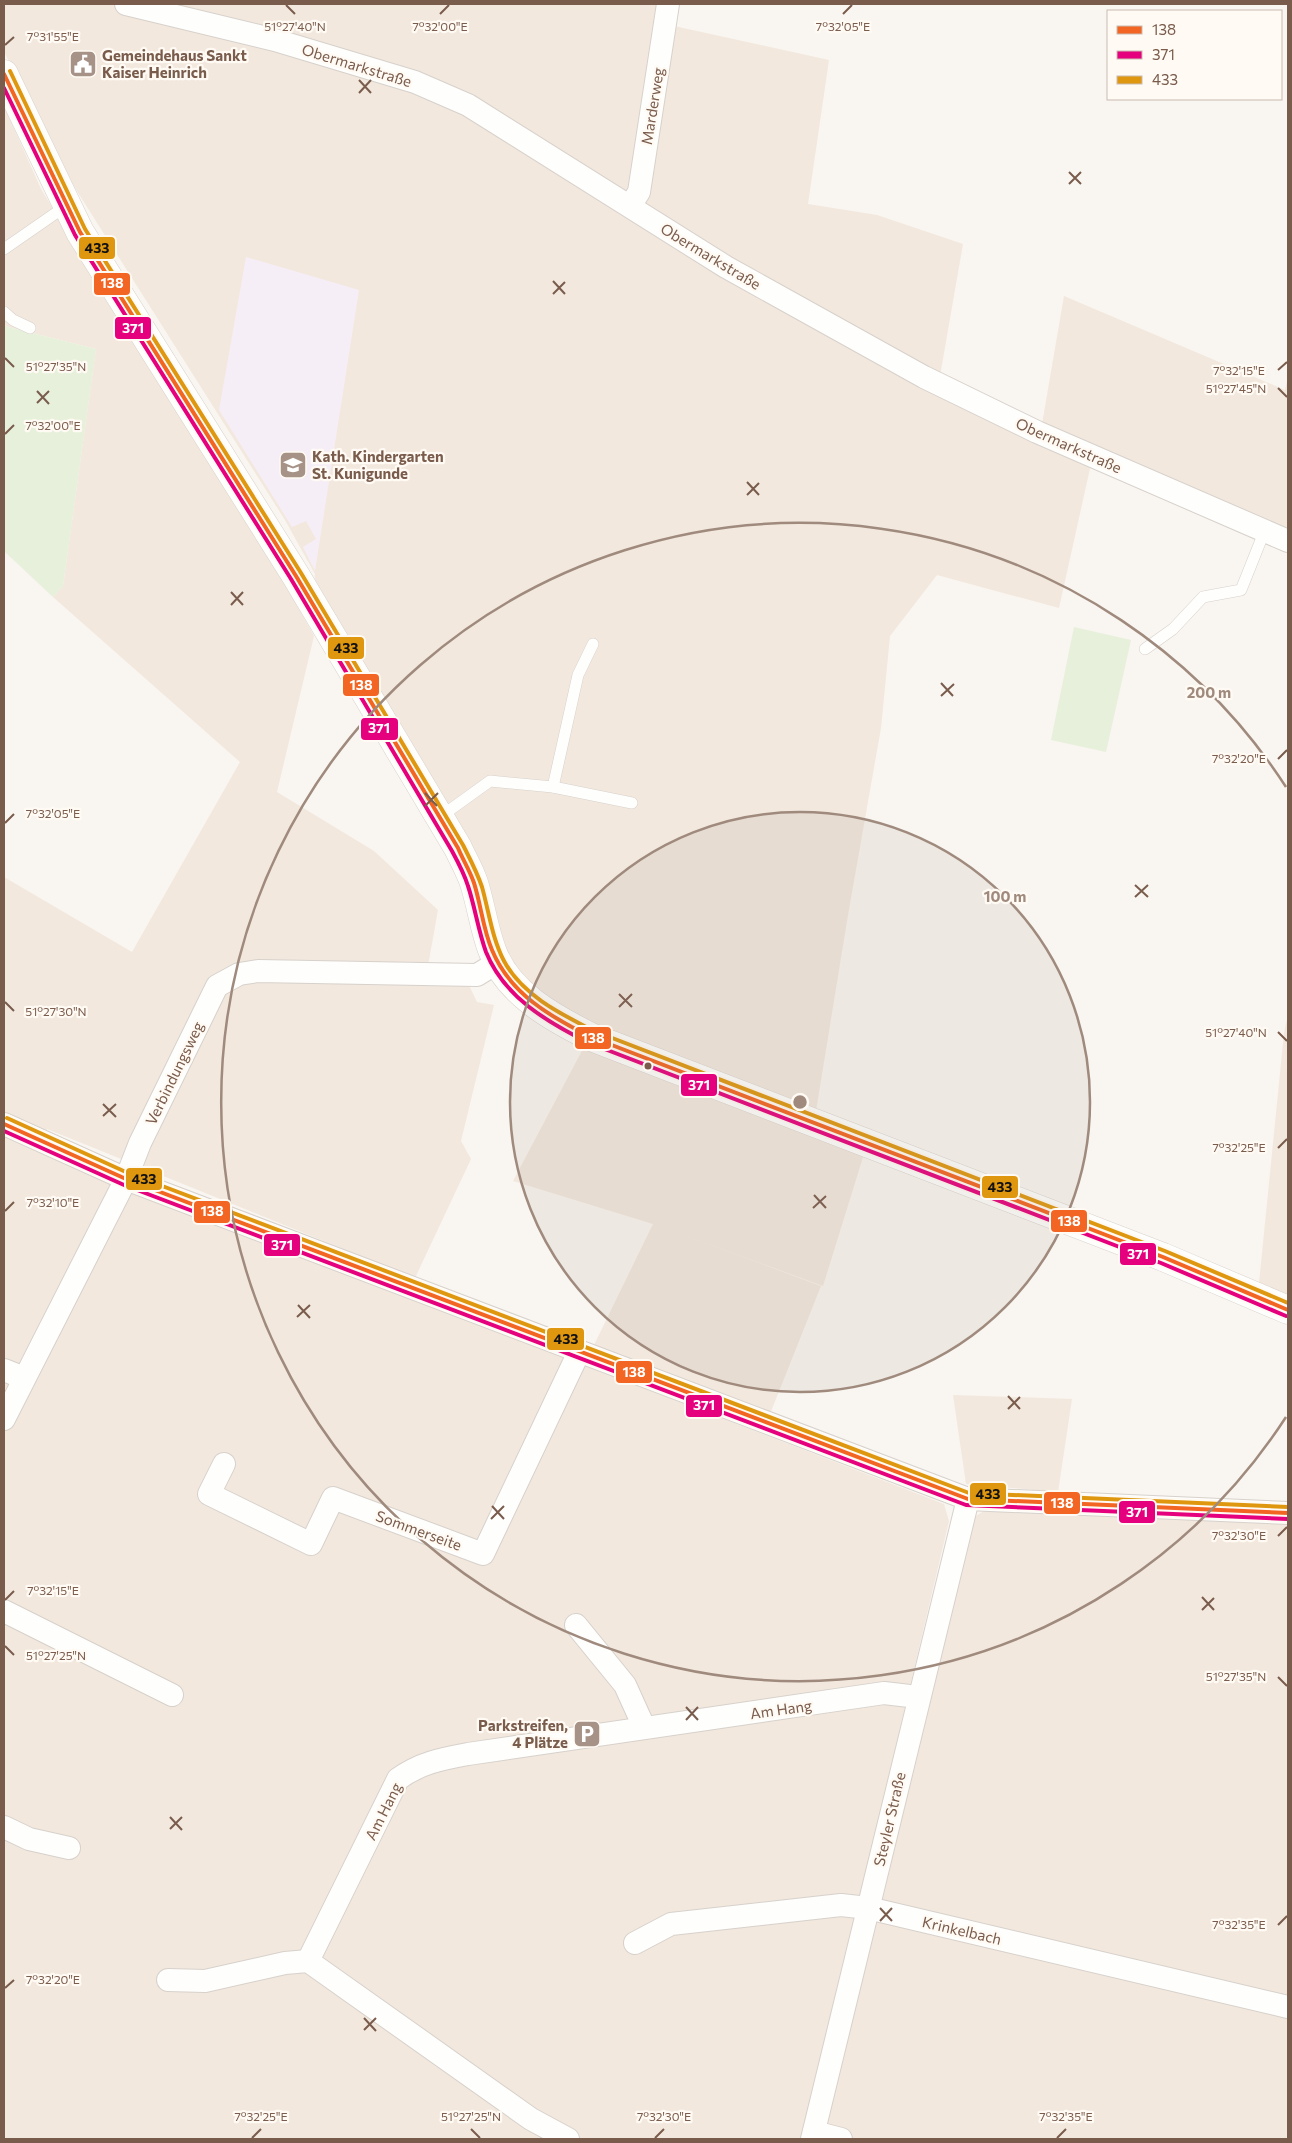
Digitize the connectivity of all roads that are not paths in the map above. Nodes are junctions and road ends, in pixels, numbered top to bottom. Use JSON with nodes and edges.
{"nodes":[{"id":1,"x":126,"y":4,"type":"edge"},
{"id":2,"x":668,"y":4,"type":"edge"},
{"id":3,"x":4,"y":74,"type":"edge"},
{"id":4,"x":66,"y":206,"type":"junction"},
{"id":5,"x":630,"y":206,"type":"junction"},
{"id":6,"x":4,"y":249,"type":"edge"},
{"id":7,"x":4,"y":312,"type":"edge"},
{"id":8,"x":30,"y":328,"type":"dead end"},
{"id":9,"x":1265,"y":530,"type":"junction"},
{"id":10,"x":1288,"y":541,"type":"edge"},
{"id":11,"x":593,"y":644,"type":"dead end"},
{"id":12,"x":1145,"y":649,"type":"dead end"},
{"id":13,"x":553,"y":787,"type":"junction"},
{"id":14,"x":632,"y":803,"type":"dead end"},
{"id":15,"x":440,"y":817,"type":"junction"},
{"id":16,"x":498,"y":962,"type":"junction"},
{"id":17,"x":4,"y":1124,"type":"edge"},
{"id":18,"x":126,"y":1179,"type":"junction"},
{"id":19,"x":1288,"y":1310,"type":"edge"},
{"id":20,"x":579,"y":1352,"type":"junction"},
{"id":21,"x":4,"y":1370,"type":"edge"},
{"id":22,"x":24,"y":1378,"type":"junction"},
{"id":23,"x":4,"y":1418,"type":"edge"},
{"id":24,"x":224,"y":1464,"type":"dead end"},
{"id":25,"x":968,"y":1499,"type":"junction"},
{"id":26,"x":1288,"y":1514,"type":"edge"},
{"id":27,"x":4,"y":1611,"type":"edge"},
{"id":28,"x":576,"y":1625,"type":"dead end"},
{"id":29,"x":172,"y":1695,"type":"dead end"},
{"id":30,"x":918,"y":1697,"type":"junction"},
{"id":31,"x":644,"y":1727,"type":"junction"},
{"id":32,"x":4,"y":1827,"type":"edge"},
{"id":33,"x":69,"y":1848,"type":"dead end"},
{"id":34,"x":868,"y":1908,"type":"junction"},
{"id":35,"x":635,"y":1943,"type":"dead end"},
{"id":36,"x":308,"y":1961,"type":"junction"},
{"id":37,"x":168,"y":1980,"type":"dead end"},
{"id":38,"x":1288,"y":2007,"type":"edge"},
{"id":39,"x":813,"y":2135,"type":"edge"},
{"id":40,"x":568,"y":2139,"type":"edge"},
{"id":41,"x":841,"y":2139,"type":"edge"}],
"edges":[{"from":1,"to":5,"type":"street","name":"Obermarkstraße"},
{"from":2,"to":5,"type":"street","name":"Marderweg"},
{"from":3,"to":4,"type":"main road"},
{"from":4,"to":6,"type":"lane"},
{"from":4,"to":15,"type":"main road"},
{"from":5,"to":9,"type":"street","name":"Obermarkstraße"},
{"from":7,"to":8,"type":"lane"},
{"from":9,"to":10,"type":"street","name":"Obermarkstraße"},
{"from":9,"to":12,"type":"lane"},
{"from":11,"to":13,"type":"lane"},
{"from":13,"to":14,"type":"lane"},
{"from":13,"to":15,"type":"lane"},
{"from":15,"to":16,"type":"main road"},
{"from":16,"to":18,"type":"street","name":"Verbindungsweg"},
{"from":16,"to":19,"type":"main road"},
{"from":17,"to":18,"type":"street"},
{"from":18,"to":20,"type":"street"},
{"from":18,"to":22,"type":"street","name":"Verbindungsweg"},
{"from":20,"to":24,"type":"street","name":"Sommerseite"},
{"from":20,"to":25,"type":"street"},
{"from":21,"to":22,"type":"street"},
{"from":22,"to":23,"type":"street","name":"Verbindungsweg"},
{"from":25,"to":26,"type":"street"},
{"from":25,"to":30,"type":"street","name":"Steyler Straße"},
{"from":27,"to":29,"type":"street"},
{"from":28,"to":31,"type":"street"},
{"from":30,"to":31,"type":"street","name":"Am Hang"},
{"from":30,"to":34,"type":"street","name":"Steyler Straße"},
{"from":31,"to":36,"type":"street","name":"Am Hang"},
{"from":32,"to":33,"type":"street"},
{"from":34,"to":35,"type":"street","name":"Krinkelbach"},
{"from":34,"to":38,"type":"street","name":"Krinkelbach"},
{"from":34,"to":39,"type":"street","name":"Steyler Straße"},
{"from":36,"to":37,"type":"street"},
{"from":36,"to":40,"type":"street"},
{"from":39,"to":41,"type":"street"}]}
